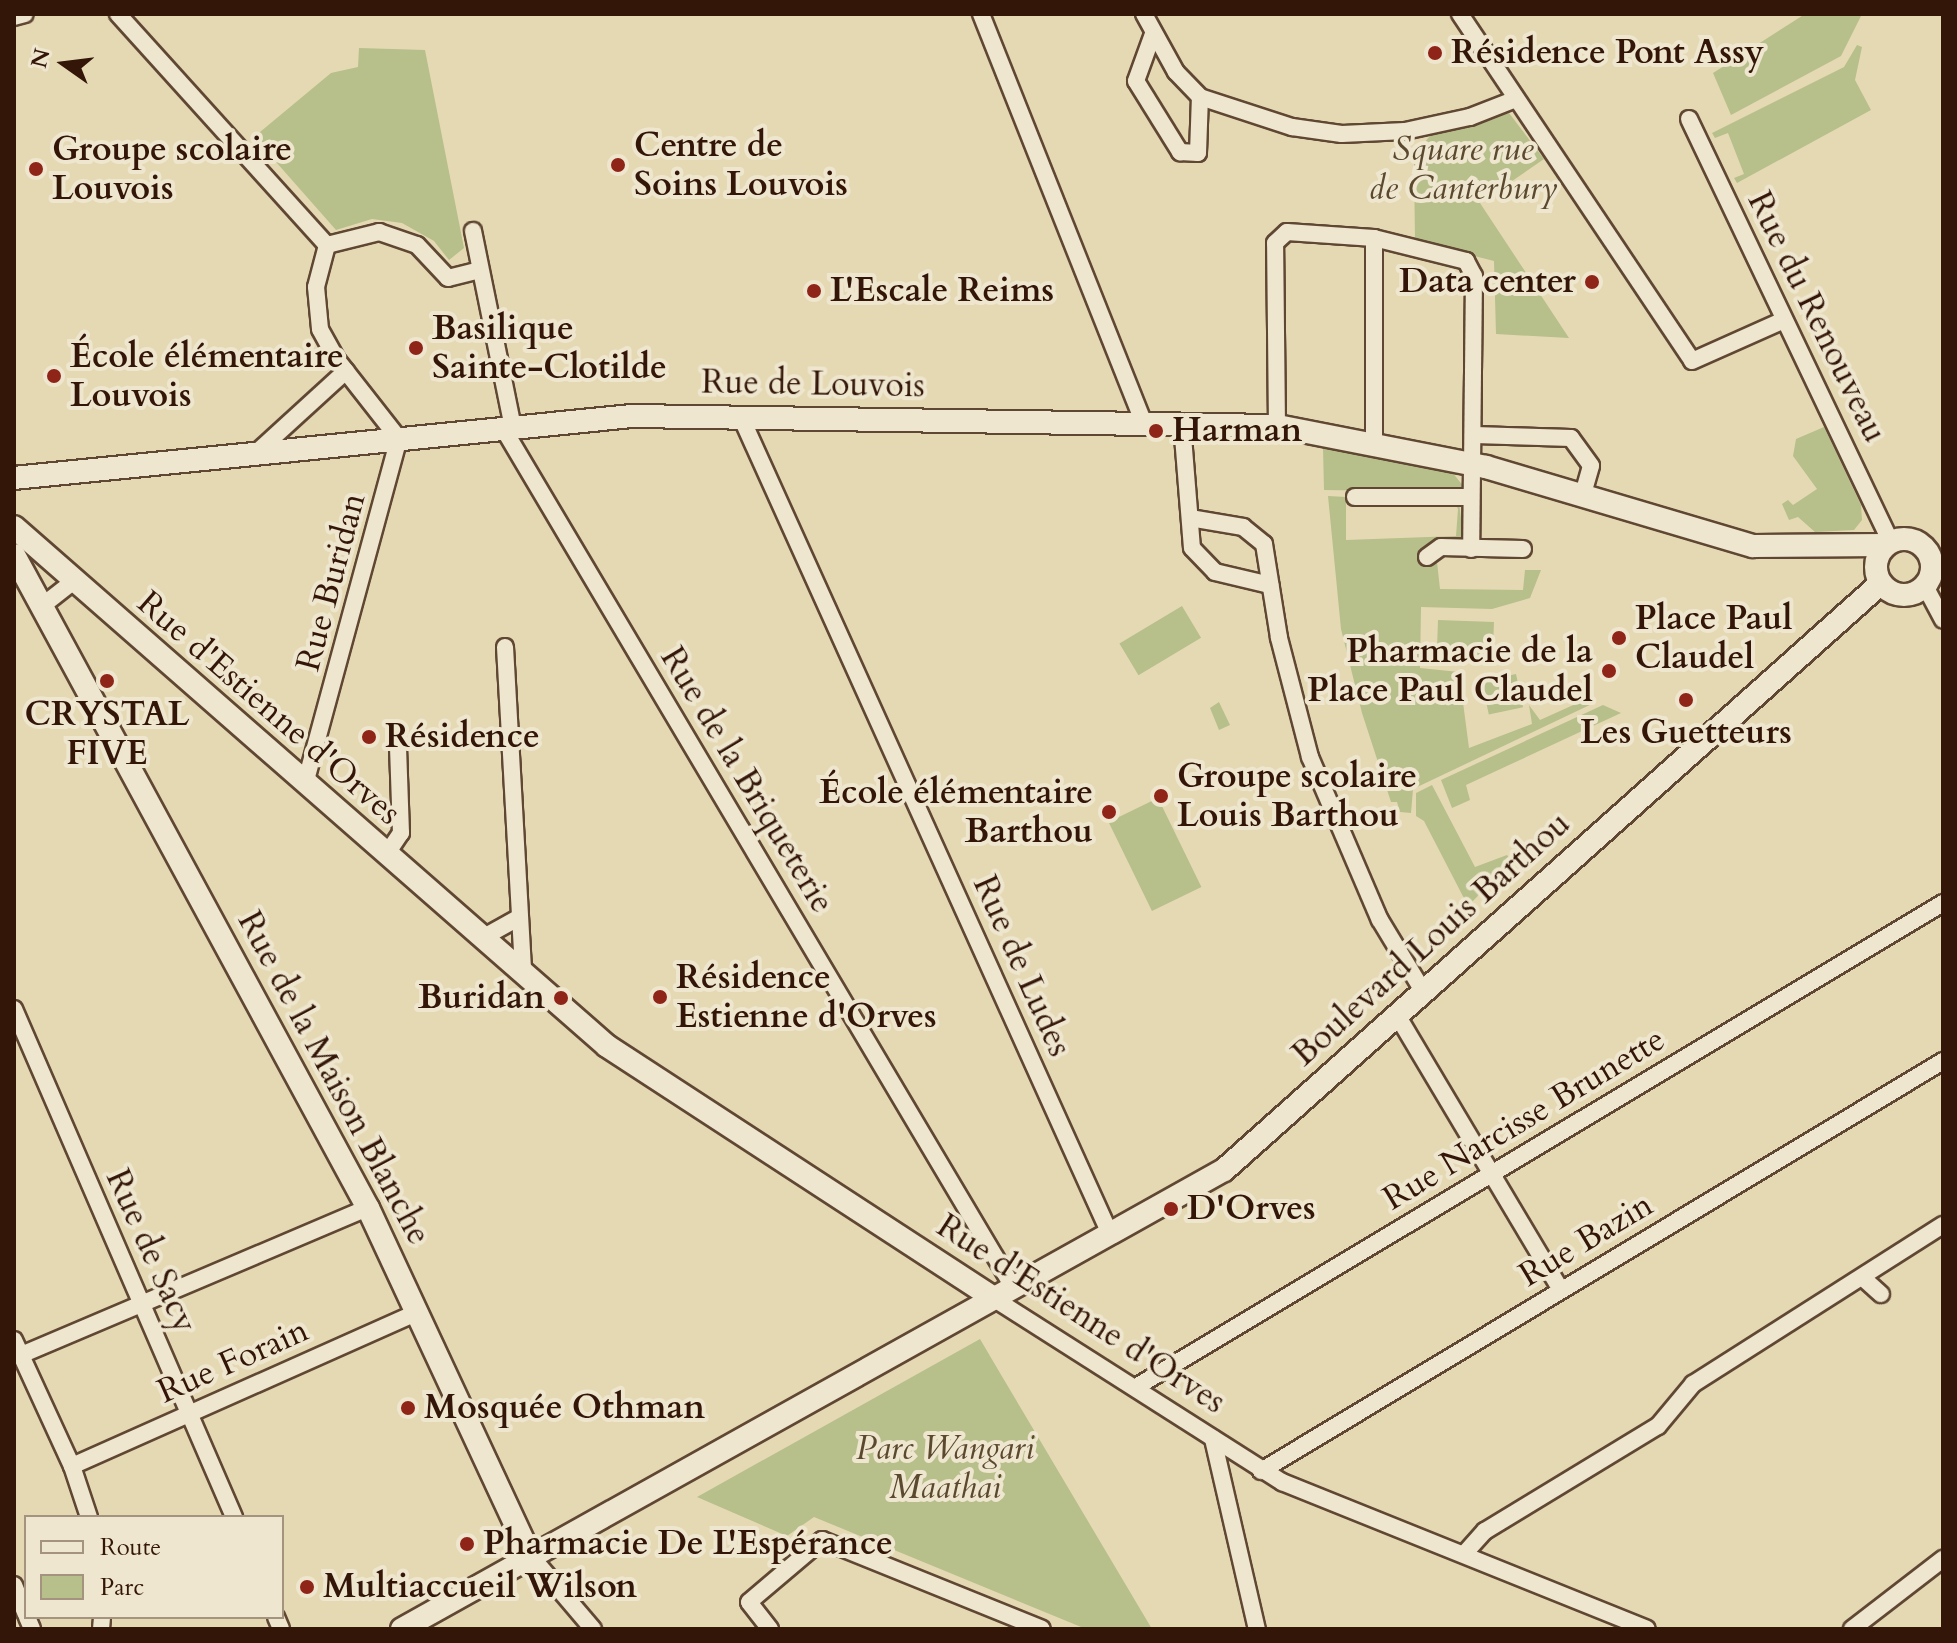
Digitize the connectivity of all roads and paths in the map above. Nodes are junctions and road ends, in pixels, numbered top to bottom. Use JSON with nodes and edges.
{"nodes":[{"id":1,"x":25,"y":14,"type":"edge"},
{"id":2,"x":118,"y":14,"type":"edge"},
{"id":3,"x":981,"y":14,"type":"edge"},
{"id":4,"x":1144,"y":14,"type":"edge"},
{"id":5,"x":1460,"y":14,"type":"edge"},
{"id":6,"x":14,"y":17,"type":"edge"},
{"id":7,"x":1153,"y":34,"type":"junction"},
{"id":8,"x":1200,"y":97,"type":"junction"},
{"id":9,"x":1516,"y":99,"type":"junction"},
{"id":10,"x":1689,"y":119,"type":"dead end"},
{"id":11,"x":473,"y":231,"type":"dead end"},
{"id":12,"x":1374,"y":238,"type":"junction"},
{"id":13,"x":327,"y":245,"type":"junction"},
{"id":14,"x":480,"y":270,"type":"junction"},
{"id":15,"x":1784,"y":320,"type":"junction"},
{"id":16,"x":346,"y":371,"type":"junction"},
{"id":17,"x":741,"y":417,"type":"junction"},
{"id":18,"x":1143,"y":422,"type":"junction"},
{"id":19,"x":1182,"y":424,"type":"junction"},
{"id":20,"x":1277,"y":426,"type":"junction"},
{"id":21,"x":508,"y":428,"type":"junction"},
{"id":22,"x":1475,"y":435,"type":"junction"},
{"id":23,"x":399,"y":439,"type":"junction"},
{"id":24,"x":1374,"y":443,"type":"junction"},
{"id":25,"x":255,"y":454,"type":"junction"},
{"id":26,"x":1470,"y":464,"type":"junction"},
{"id":27,"x":14,"y":478,"type":"edge"},
{"id":28,"x":1583,"y":494,"type":"junction"},
{"id":29,"x":1355,"y":497,"type":"dead end"},
{"id":30,"x":1470,"y":497,"type":"junction"},
{"id":31,"x":1190,"y":518,"type":"junction"},
{"id":32,"x":14,"y":527,"type":"edge"},
{"id":33,"x":1888,"y":544,"type":"junction"},
{"id":34,"x":1933,"y":544,"type":"edge"},
{"id":35,"x":1824,"y":545,"type":"junction"},
{"id":36,"x":1471,"y":549,"type":"junction"},
{"id":37,"x":1523,"y":549,"type":"dead end"},
{"id":38,"x":14,"y":555,"type":"edge"},
{"id":39,"x":1427,"y":557,"type":"dead end"},
{"id":40,"x":1933,"y":576,"type":"edge"},
{"id":41,"x":1878,"y":577,"type":"junction"},
{"id":42,"x":73,"y":582,"type":"junction"},
{"id":43,"x":1270,"y":585,"type":"junction"},
{"id":44,"x":42,"y":606,"type":"junction"},
{"id":45,"x":1943,"y":620,"type":"edge"},
{"id":46,"x":505,"y":647,"type":"dead end"},
{"id":47,"x":398,"y":749,"type":"dead end"},
{"id":48,"x":305,"y":784,"type":"junction"},
{"id":49,"x":386,"y":855,"type":"junction"},
{"id":50,"x":1943,"y":903,"type":"edge"},
{"id":51,"x":518,"y":918,"type":"junction"},
{"id":52,"x":482,"y":938,"type":"junction"},
{"id":53,"x":523,"y":974,"type":"junction"},
{"id":54,"x":1423,"y":991,"type":"junction"},
{"id":55,"x":14,"y":1009,"type":"edge"},
{"id":56,"x":1397,"y":1015,"type":"junction"},
{"id":57,"x":1943,"y":1061,"type":"edge"},
{"id":58,"x":1491,"y":1174,"type":"junction"},
{"id":59,"x":368,"y":1208,"type":"junction"},
{"id":60,"x":1943,"y":1225,"type":"edge"},
{"id":61,"x":1110,"y":1234,"type":"junction"},
{"id":62,"x":1863,"y":1278,"type":"junction"},
{"id":63,"x":1013,"y":1287,"type":"junction"},
{"id":64,"x":1561,"y":1290,"type":"junction"},
{"id":65,"x":1881,"y":1294,"type":"dead end"},
{"id":66,"x":993,"y":1298,"type":"junction"},
{"id":67,"x":142,"y":1307,"type":"junction"},
{"id":68,"x":418,"y":1312,"type":"junction"},
{"id":69,"x":18,"y":1348,"type":"edge"},
{"id":70,"x":1136,"y":1387,"type":"junction"},
{"id":71,"x":190,"y":1413,"type":"junction"},
{"id":72,"x":1213,"y":1439,"type":"junction"},
{"id":73,"x":72,"y":1466,"type":"junction"},
{"id":74,"x":1261,"y":1471,"type":"junction"},
{"id":75,"x":88,"y":1515,"type":"edge"},
{"id":76,"x":233,"y":1515,"type":"edge"},
{"id":77,"x":1465,"y":1553,"type":"junction"},
{"id":78,"x":530,"y":1555,"type":"junction"},
{"id":79,"x":1943,"y":1559,"type":"edge"},
{"id":80,"x":14,"y":1585,"type":"edge"},
{"id":81,"x":24,"y":1609,"type":"edge"},
{"id":82,"x":402,"y":1629,"type":"edge"},
{"id":83,"x":593,"y":1629,"type":"edge"},
{"id":84,"x":770,"y":1629,"type":"edge"},
{"id":85,"x":1042,"y":1629,"type":"edge"},
{"id":86,"x":1257,"y":1629,"type":"edge"},
{"id":87,"x":1647,"y":1629,"type":"edge"},
{"id":88,"x":1852,"y":1629,"type":"edge"}],
"edges":[{"from":1,"to":6,"type":"street"},
{"from":2,"to":13,"type":"street"},
{"from":3,"to":18,"type":"street"},
{"from":4,"to":7,"type":"street"},
{"from":5,"to":9,"type":"street"},
{"from":7,"to":8,"type":"street"},
{"from":7,"to":8,"type":"street"},
{"from":8,"to":9,"type":"street"},
{"from":9,"to":15,"type":"street"},
{"from":10,"to":15,"type":"street","name":"Rue du Renouveau"},
{"from":11,"to":14,"type":"street","name":"Rue de la Briqueterie"},
{"from":12,"to":20,"type":"street"},
{"from":12,"to":22,"type":"street"},
{"from":12,"to":24,"type":"street"},
{"from":13,"to":14,"type":"street"},
{"from":13,"to":16,"type":"street"},
{"from":14,"to":21,"type":"street","name":"Rue de la Briqueterie"},
{"from":15,"to":33,"type":"street","name":"Rue du Renouveau"},
{"from":16,"to":23,"type":"street"},
{"from":16,"to":25,"type":"street"},
{"from":17,"to":18,"type":"street","name":"Rue de Louvois"},
{"from":17,"to":21,"type":"street","name":"Rue de Louvois"},
{"from":17,"to":61,"type":"street","name":"Rue de Ludes"},
{"from":18,"to":19,"type":"street","name":"Rue de Louvois"},
{"from":19,"to":20,"type":"street","name":"Rue de Louvois"},
{"from":19,"to":31,"type":"street"},
{"from":20,"to":24,"type":"street","name":"Rue de Louvois"},
{"from":21,"to":23,"type":"street","name":"Rue de Louvois"},
{"from":21,"to":63,"type":"street","name":"Rue de la Briqueterie"},
{"from":22,"to":26,"type":"street"},
{"from":22,"to":28,"type":"street"},
{"from":23,"to":25,"type":"street","name":"Rue de Louvois"},
{"from":23,"to":48,"type":"street","name":"Rue Buridan"},
{"from":24,"to":26,"type":"street","name":"Rue de Louvois"},
{"from":25,"to":27,"type":"street","name":"Rue de Louvois"},
{"from":26,"to":28,"type":"street","name":"Rue de Louvois"},
{"from":26,"to":30,"type":"street"},
{"from":28,"to":35,"type":"street","name":"Rue de Louvois"},
{"from":29,"to":30,"type":"street"},
{"from":30,"to":36,"type":"street"},
{"from":31,"to":43,"type":"street"},
{"from":31,"to":43,"type":"street"},
{"from":32,"to":42,"type":"street","name":"Rue d'Estienne d'Orves"},
{"from":33,"to":34,"type":"street"},
{"from":33,"to":35,"type":"street","name":"Rue de Louvois"},
{"from":33,"to":41,"type":"street"},
{"from":34,"to":40,"type":"street"},
{"from":35,"to":41,"type":"street","name":"Rue de Louvois"},
{"from":36,"to":37,"type":"street"},
{"from":36,"to":39,"type":"street"},
{"from":38,"to":44,"type":"street","name":"Rue de la Maison Blanche"},
{"from":40,"to":41,"type":"street"},
{"from":40,"to":45,"type":"street"},
{"from":41,"to":54,"type":"street","name":"Boulevard Louis Barthou"},
{"from":42,"to":44,"type":"street"},
{"from":42,"to":48,"type":"street","name":"Rue d'Estienne d'Orves"},
{"from":43,"to":54,"type":"street"},
{"from":44,"to":59,"type":"street","name":"Rue de la Maison Blanche"},
{"from":46,"to":51,"type":"street"},
{"from":47,"to":49,"type":"street"},
{"from":48,"to":49,"type":"street","name":"Rue d'Estienne d'Orves"},
{"from":49,"to":52,"type":"street","name":"Rue d'Estienne d'Orves"},
{"from":50,"to":58,"type":"street","name":"Rue Narcisse Brunette"},
{"from":51,"to":52,"type":"street"},
{"from":51,"to":53,"type":"street"},
{"from":52,"to":53,"type":"street","name":"Rue d'Estienne d'Orves"},
{"from":53,"to":66,"type":"street","name":"Rue d'Estienne d'Orves"},
{"from":54,"to":56,"type":"street","name":"Boulevard Louis Barthou"},
{"from":55,"to":67,"type":"street","name":"Rue de Sacy"},
{"from":56,"to":58,"type":"street"},
{"from":56,"to":61,"type":"street","name":"Boulevard Louis Barthou"},
{"from":57,"to":64,"type":"street","name":"Rue Bazin"},
{"from":58,"to":64,"type":"street"},
{"from":58,"to":70,"type":"street","name":"Rue Narcisse Brunette"},
{"from":59,"to":67,"type":"street"},
{"from":59,"to":68,"type":"street","name":"Rue de la Maison Blanche"},
{"from":60,"to":62,"type":"street"},
{"from":61,"to":63,"type":"street","name":"Boulevard Louis Barthou"},
{"from":62,"to":65,"type":"street"},
{"from":62,"to":77,"type":"street"},
{"from":63,"to":66,"type":"street","name":"Boulevard Louis Barthou"},
{"from":64,"to":74,"type":"street","name":"Rue Bazin"},
{"from":66,"to":70,"type":"street","name":"Rue d'Estienne d'Orves"},
{"from":66,"to":78,"type":"street","name":"Boulevard Louis Barthou"},
{"from":67,"to":69,"type":"street"},
{"from":67,"to":71,"type":"street","name":"Rue de Sacy"},
{"from":68,"to":71,"type":"street","name":"Rue Forain"},
{"from":68,"to":78,"type":"street","name":"Rue de la Maison Blanche"},
{"from":69,"to":73,"type":"street"},
{"from":70,"to":72,"type":"street","name":"Rue d'Estienne d'Orves"},
{"from":71,"to":73,"type":"street","name":"Rue Forain"},
{"from":71,"to":76,"type":"street","name":"Rue de Sacy"},
{"from":72,"to":74,"type":"street","name":"Rue d'Estienne d'Orves"},
{"from":72,"to":86,"type":"street"},
{"from":73,"to":75,"type":"street"},
{"from":74,"to":77,"type":"street","name":"Rue d'Estienne d'Orves"},
{"from":77,"to":87,"type":"street","name":"Rue d'Estienne d'Orves"},
{"from":78,"to":82,"type":"street","name":"Boulevard Louis Barthou"},
{"from":78,"to":83,"type":"street","name":"Rue de la Maison Blanche"},
{"from":79,"to":88,"type":"street"},
{"from":80,"to":81,"type":"street"},
{"from":84,"to":85,"type":"street"}]}
